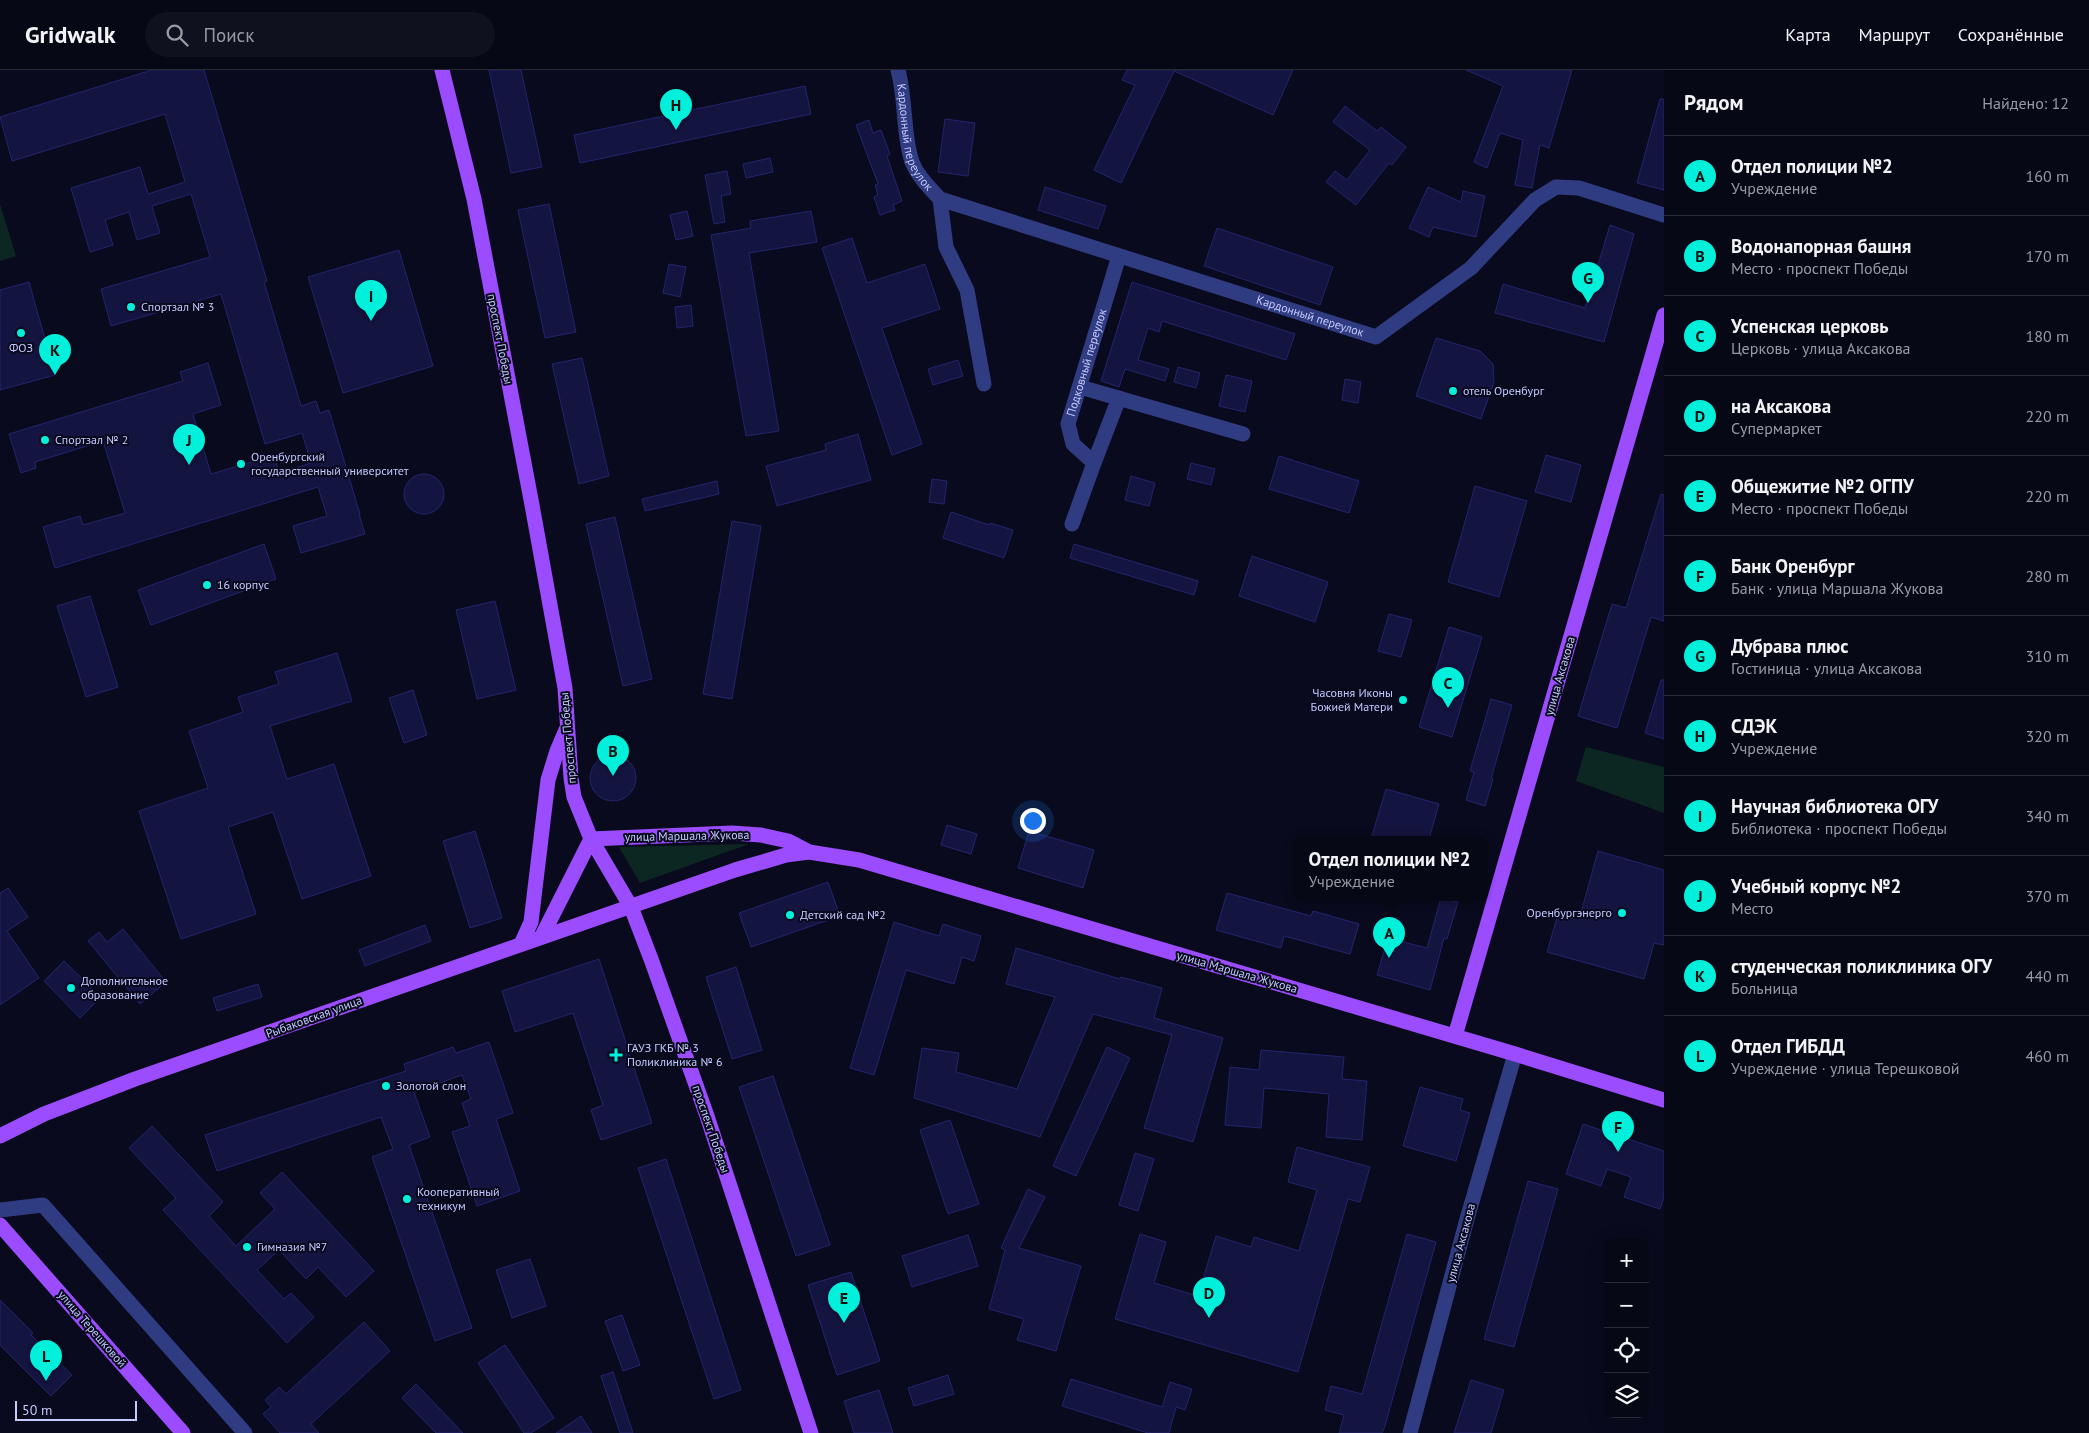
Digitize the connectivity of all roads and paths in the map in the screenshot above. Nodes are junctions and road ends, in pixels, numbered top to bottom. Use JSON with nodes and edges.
{"nodes":[{"id":1,"x":442,"y":70,"type":"edge"},
{"id":2,"x":898,"y":70,"type":"edge"},
{"id":3,"x":940,"y":200,"type":"junction"},
{"id":4,"x":1664,"y":215,"type":"edge"},
{"id":5,"x":1119,"y":256,"type":"junction"},
{"id":6,"x":1664,"y":315,"type":"edge"},
{"id":7,"x":984,"y":384,"type":"dead end"},
{"id":8,"x":1080,"y":387,"type":"junction"},
{"id":9,"x":1119,"y":398,"type":"junction"},
{"id":10,"x":1242,"y":434,"type":"dead end"},
{"id":11,"x":1094,"y":463,"type":"junction"},
{"id":12,"x":1072,"y":524,"type":"dead end"},
{"id":13,"x":568,"y":727,"type":"junction"},
{"id":14,"x":591,"y":838,"type":"junction"},
{"id":15,"x":809,"y":852,"type":"junction"},
{"id":16,"x":631,"y":907,"type":"junction"},
{"id":17,"x":542,"y":936,"type":"junction"},
{"id":18,"x":521,"y":944,"type":"junction"},
{"id":19,"x":1455,"y":1036,"type":"junction"},
{"id":20,"x":1516,"y":1054,"type":"junction"},
{"id":21,"x":1664,"y":1100,"type":"edge"},
{"id":22,"x":0,"y":1136,"type":"edge"},
{"id":23,"x":0,"y":1210,"type":"edge"},
{"id":24,"x":0,"y":1225,"type":"edge"},
{"id":25,"x":183,"y":1433,"type":"edge"},
{"id":26,"x":246,"y":1433,"type":"edge"},
{"id":27,"x":811,"y":1433,"type":"edge"},
{"id":28,"x":1410,"y":1433,"type":"edge"}],
"edges":[{"from":1,"to":13,"type":"main road","name":"проспект Победы"},
{"from":2,"to":3,"type":"street","name":"Кардонный переулок"},
{"from":3,"to":5,"type":"street","name":"Кардонный переулок"},
{"from":3,"to":7,"type":"street","name":"Кардонный переулок"},
{"from":4,"to":5,"type":"street","name":"Кардонный переулок"},
{"from":5,"to":8,"type":"street","name":"Подковный переулок"},
{"from":6,"to":19,"type":"main road","name":"улица Аксакова"},
{"from":8,"to":9,"type":"street"},
{"from":8,"to":11,"type":"street","name":"Подковный переулок"},
{"from":9,"to":10,"type":"street"},
{"from":9,"to":11,"type":"street"},
{"from":11,"to":12,"type":"street"},
{"from":13,"to":14,"type":"main road","name":"проспект Победы"},
{"from":13,"to":18,"type":"main road"},
{"from":14,"to":15,"type":"main road","name":"улица Маршала Жукова"},
{"from":14,"to":16,"type":"main road","name":"проспект Победы"},
{"from":14,"to":17,"type":"main road"},
{"from":15,"to":16,"type":"main road","name":"улица Маршала Жукова"},
{"from":15,"to":19,"type":"main road","name":"улица Маршала Жукова"},
{"from":16,"to":17,"type":"main road","name":"Рыбаковская улица"},
{"from":16,"to":27,"type":"main road","name":"проспект Победы"},
{"from":17,"to":18,"type":"main road","name":"Рыбаковская улица"},
{"from":18,"to":22,"type":"main road","name":"Рыбаковская улица"},
{"from":19,"to":20,"type":"main road","name":"улица Маршала Жукова"},
{"from":20,"to":21,"type":"main road","name":"улица Маршала Жукова"},
{"from":20,"to":28,"type":"street","name":"улица Аксакова"},
{"from":23,"to":26,"type":"street"},
{"from":24,"to":25,"type":"main road","name":"улица Терешковой"}]}
